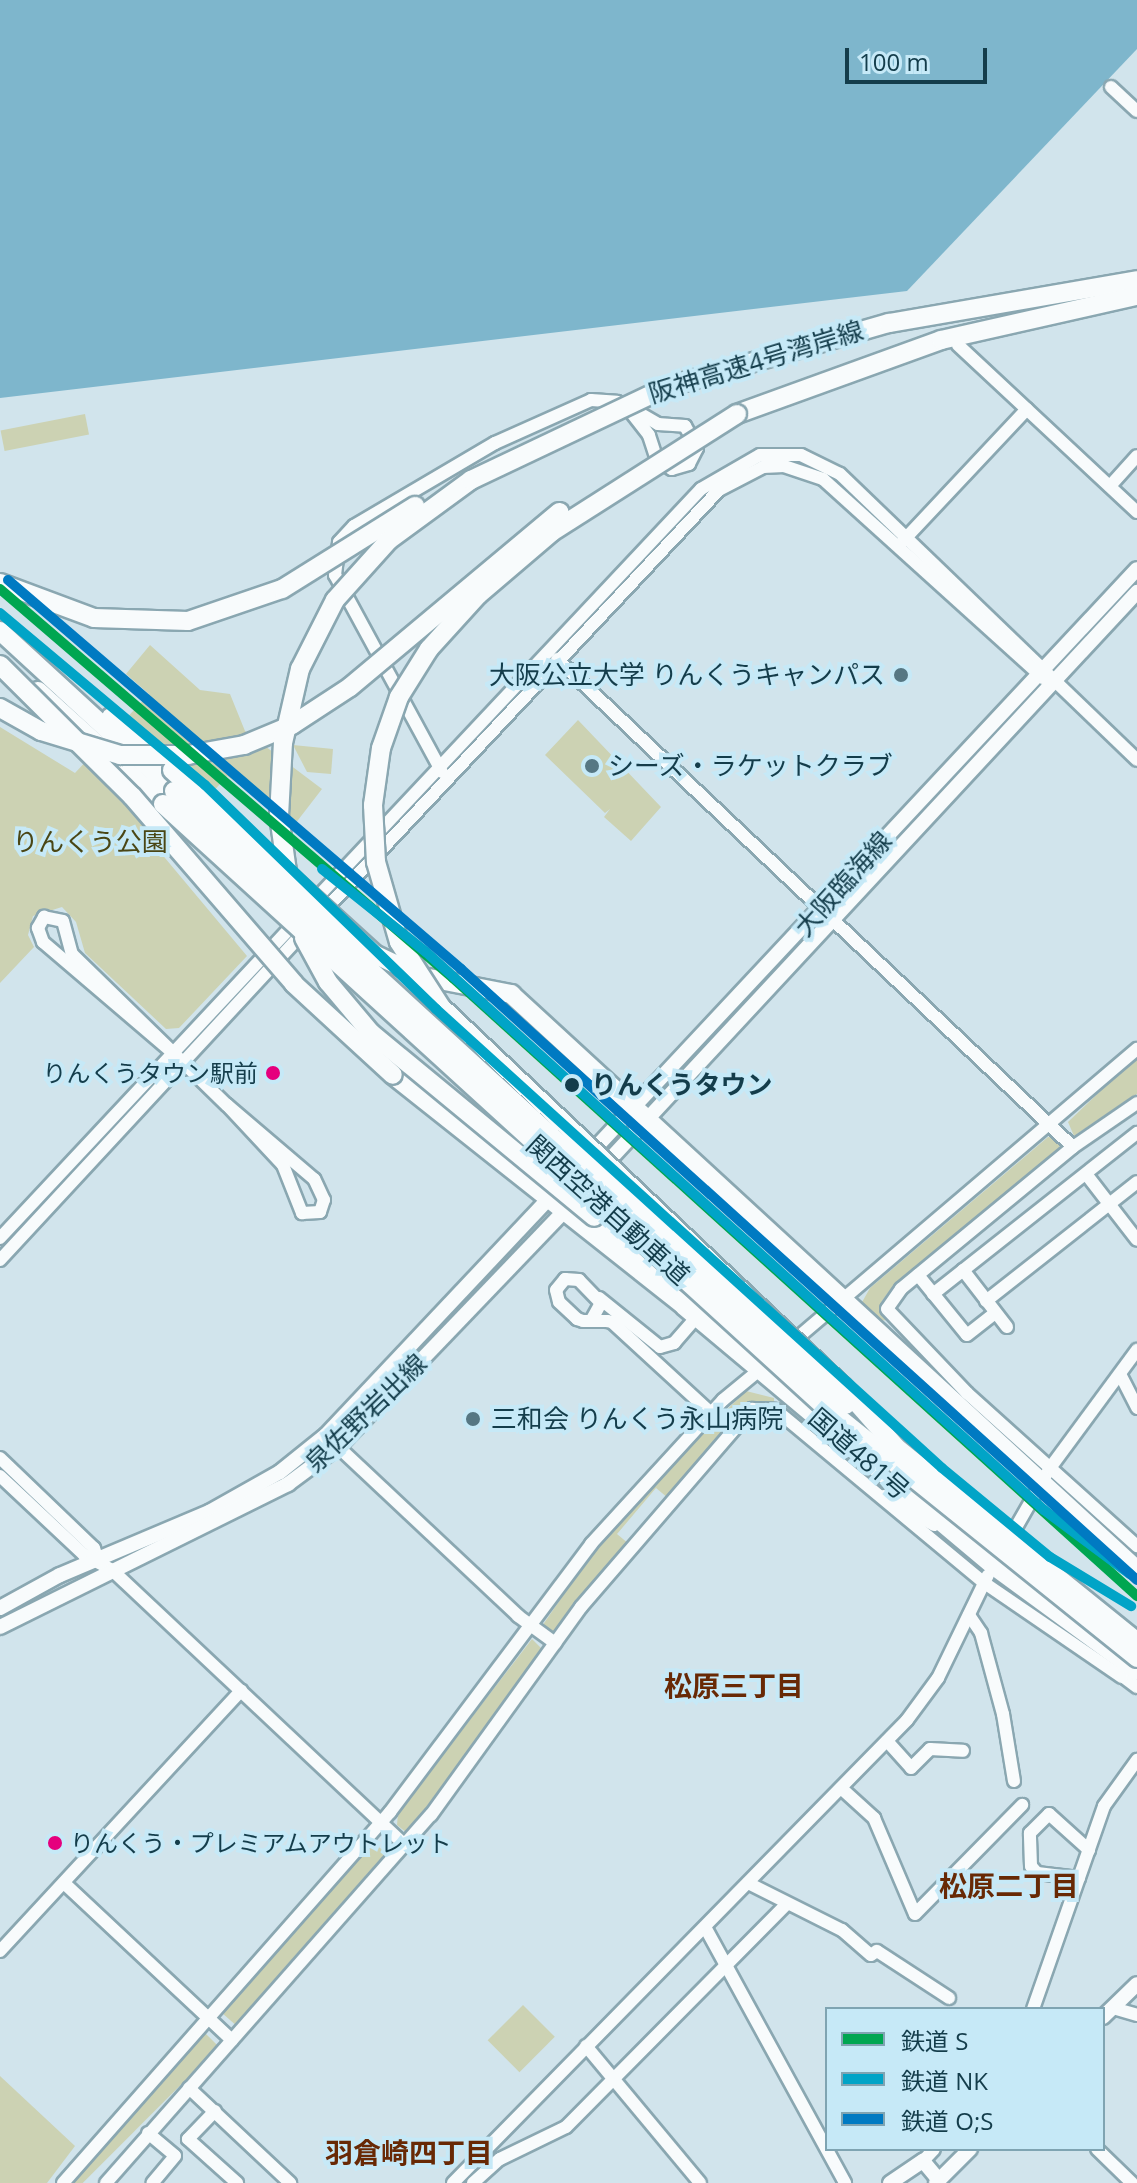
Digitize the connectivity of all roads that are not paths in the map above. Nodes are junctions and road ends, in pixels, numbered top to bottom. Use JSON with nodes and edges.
{"nodes":[{"id":1,"x":1111,"y":87,"type":"dead end"},
{"id":2,"x":1137,"y":111,"type":"edge"},
{"id":3,"x":1137,"y":280,"type":"edge"},
{"id":4,"x":1137,"y":296,"type":"edge"},
{"id":5,"x":958,"y":345,"type":"dead end"},
{"id":6,"x":667,"y":387,"type":"junction"},
{"id":7,"x":628,"y":408,"type":"junction"},
{"id":8,"x":1027,"y":409,"type":"junction"},
{"id":9,"x":737,"y":414,"type":"junction"},
{"id":10,"x":1137,"y":456,"type":"edge"},
{"id":11,"x":1110,"y":486,"type":"junction"},
{"id":12,"x":1137,"y":512,"type":"edge"},
{"id":13,"x":902,"y":542,"type":"junction"},
{"id":14,"x":1137,"y":569,"type":"edge"},
{"id":15,"x":0,"y":583,"type":"edge"},
{"id":16,"x":1137,"y":592,"type":"edge"},
{"id":17,"x":0,"y":629,"type":"edge"},
{"id":18,"x":549,"y":651,"type":"junction"},
{"id":19,"x":0,"y":657,"type":"edge"},
{"id":20,"x":560,"y":663,"type":"junction"},
{"id":21,"x":0,"y":665,"type":"edge"},
{"id":22,"x":1042,"y":672,"type":"junction"},
{"id":23,"x":1054,"y":683,"type":"junction"},
{"id":24,"x":0,"y":708,"type":"edge"},
{"id":25,"x":102,"y":737,"type":"junction"},
{"id":26,"x":1137,"y":760,"type":"edge"},
{"id":27,"x":439,"y":768,"type":"junction"},
{"id":28,"x":448,"y":779,"type":"junction"},
{"id":29,"x":829,"y":913,"type":"junction"},
{"id":30,"x":1137,"y":1049,"type":"edge"},
{"id":31,"x":178,"y":1058,"type":"junction"},
{"id":32,"x":1137,"y":1103,"type":"edge"},
{"id":33,"x":227,"y":1105,"type":"junction"},
{"id":34,"x":640,"y":1113,"type":"junction"},
{"id":35,"x":1054,"y":1125,"type":"junction"},
{"id":36,"x":1137,"y":1133,"type":"edge"},
{"id":37,"x":1073,"y":1147,"type":"junction"},
{"id":38,"x":1086,"y":1174,"type":"junction"},
{"id":39,"x":1137,"y":1182,"type":"edge"},
{"id":40,"x":549,"y":1199,"type":"junction"},
{"id":41,"x":1110,"y":1203,"type":"junction"},
{"id":42,"x":565,"y":1211,"type":"junction"},
{"id":43,"x":1136,"y":1237,"type":"edge"},
{"id":44,"x":0,"y":1238,"type":"edge"},
{"id":45,"x":0,"y":1260,"type":"edge"},
{"id":46,"x":963,"y":1270,"type":"junction"},
{"id":47,"x":918,"y":1275,"type":"junction"},
{"id":48,"x":933,"y":1294,"type":"junction"},
{"id":49,"x":596,"y":1296,"type":"junction"},
{"id":50,"x":986,"y":1301,"type":"junction"},
{"id":51,"x":840,"y":1302,"type":"junction"},
{"id":52,"x":995,"y":1313,"type":"junction"},
{"id":53,"x":697,"y":1317,"type":"junction"},
{"id":54,"x":591,"y":1321,"type":"junction"},
{"id":55,"x":1007,"y":1327,"type":"dead end"},
{"id":56,"x":897,"y":1349,"type":"junction"},
{"id":57,"x":1137,"y":1350,"type":"edge"},
{"id":58,"x":760,"y":1369,"type":"junction"},
{"id":59,"x":1121,"y":1376,"type":"junction"},
{"id":60,"x":967,"y":1393,"type":"junction"},
{"id":61,"x":824,"y":1406,"type":"junction"},
{"id":62,"x":1137,"y":1408,"type":"edge"},
{"id":63,"x":711,"y":1413,"type":"junction"},
{"id":64,"x":326,"y":1435,"type":"junction"},
{"id":65,"x":895,"y":1446,"type":"junction"},
{"id":66,"x":338,"y":1447,"type":"junction"},
{"id":67,"x":0,"y":1458,"type":"edge"},
{"id":68,"x":847,"y":1474,"type":"junction"},
{"id":69,"x":1046,"y":1474,"type":"junction"},
{"id":70,"x":0,"y":1476,"type":"edge"},
{"id":71,"x":963,"y":1541,"type":"junction"},
{"id":72,"x":1137,"y":1546,"type":"edge"},
{"id":73,"x":97,"y":1558,"type":"junction"},
{"id":74,"x":994,"y":1566,"type":"junction"},
{"id":75,"x":112,"y":1570,"type":"junction"},
{"id":76,"x":1137,"y":1570,"type":"edge"},
{"id":77,"x":983,"y":1582,"type":"junction"},
{"id":78,"x":0,"y":1608,"type":"edge"},
{"id":79,"x":969,"y":1615,"type":"junction"},
{"id":80,"x":527,"y":1624,"type":"junction"},
{"id":81,"x":0,"y":1627,"type":"edge"},
{"id":82,"x":1137,"y":1642,"type":"edge"},
{"id":83,"x":555,"y":1643,"type":"junction"},
{"id":84,"x":1137,"y":1658,"type":"edge"},
{"id":85,"x":1130,"y":1674,"type":"edge"},
{"id":86,"x":1137,"y":1687,"type":"edge"},
{"id":87,"x":241,"y":1691,"type":"junction"},
{"id":88,"x":887,"y":1741,"type":"junction"},
{"id":89,"x":963,"y":1751,"type":"dead end"},
{"id":90,"x":1137,"y":1760,"type":"edge"},
{"id":91,"x":1014,"y":1781,"type":"dead end"},
{"id":92,"x":841,"y":1788,"type":"junction"},
{"id":93,"x":1022,"y":1805,"type":"dead end"},
{"id":94,"x":380,"y":1822,"type":"junction"},
{"id":95,"x":405,"y":1845,"type":"junction"},
{"id":96,"x":1089,"y":1850,"type":"junction"},
{"id":97,"x":1079,"y":1878,"type":"junction"},
{"id":98,"x":64,"y":1883,"type":"junction"},
{"id":99,"x":748,"y":1883,"type":"junction"},
{"id":100,"x":786,"y":1905,"type":"junction"},
{"id":101,"x":705,"y":1927,"type":"junction"},
{"id":102,"x":0,"y":1951,"type":"edge"},
{"id":103,"x":728,"y":1964,"type":"junction"},
{"id":104,"x":1137,"y":1984,"type":"edge"},
{"id":105,"x":949,"y":1998,"type":"dead end"},
{"id":106,"x":1034,"y":2007,"type":"edge"},
{"id":107,"x":1108,"y":2012,"type":"edge"},
{"id":108,"x":1137,"y":2015,"type":"edge"},
{"id":109,"x":209,"y":2018,"type":"junction"},
{"id":110,"x":232,"y":2040,"type":"junction"},
{"id":111,"x":586,"y":2046,"type":"junction"},
{"id":112,"x":614,"y":2079,"type":"junction"},
{"id":113,"x":189,"y":2088,"type":"junction"},
{"id":114,"x":215,"y":2111,"type":"junction"},
{"id":115,"x":148,"y":2133,"type":"junction"},
{"id":116,"x":825,"y":2146,"type":"edge"},
{"id":117,"x":828,"y":2151,"type":"edge"},
{"id":118,"x":932,"y":2151,"type":"edge"},
{"id":119,"x":968,"y":2151,"type":"edge"},
{"id":120,"x":1099,"y":2151,"type":"edge"},
{"id":121,"x":923,"y":2161,"type":"junction"},
{"id":122,"x":277,"y":2170,"type":"junction"},
{"id":123,"x":465,"y":2170,"type":"junction"},
{"id":124,"x":115,"y":2171,"type":"junction"},
{"id":125,"x":938,"y":2182,"type":"edge"},
{"id":126,"x":63,"y":2183,"type":"edge"},
{"id":127,"x":106,"y":2183,"type":"edge"},
{"id":128,"x":124,"y":2183,"type":"edge"},
{"id":129,"x":152,"y":2183,"type":"edge"},
{"id":130,"x":237,"y":2183,"type":"edge"},
{"id":131,"x":270,"y":2183,"type":"edge"},
{"id":132,"x":290,"y":2183,"type":"edge"},
{"id":133,"x":453,"y":2183,"type":"edge"},
{"id":134,"x":472,"y":2183,"type":"edge"},
{"id":135,"x":700,"y":2183,"type":"edge"},
{"id":136,"x":845,"y":2183,"type":"edge"},
{"id":137,"x":890,"y":2183,"type":"edge"},
{"id":138,"x":1132,"y":2183,"type":"edge"}],
"edges":[{"from":1,"to":2,"type":"street"},
{"from":3,"to":6,"type":"highway","name":"阪神高速4号湾岸線"},
{"from":4,"to":9,"type":"highway","name":"阪神高速4号湾岸線"},
{"from":5,"to":8,"type":"street"},
{"from":6,"to":15,"type":"highway","name":"阪神高速4号湾岸線","bridge":true},
{"from":6,"to":61,"type":"highway","bridge":true},
{"from":7,"to":7,"type":"street"},
{"from":7,"to":27,"type":"street"},
{"from":8,"to":11,"type":"street"},
{"from":8,"to":13,"type":"street"},
{"from":9,"to":24,"type":"highway","bridge":true},
{"from":9,"to":65,"type":"highway","bridge":true},
{"from":10,"to":11,"type":"street"},
{"from":11,"to":12,"type":"street"},
{"from":13,"to":18,"type":"street"},
{"from":13,"to":20,"type":"street"},
{"from":13,"to":22,"type":"street"},
{"from":14,"to":22,"type":"main road","name":"大阪臨海線"},
{"from":16,"to":23,"type":"main road","name":"大阪臨海線"},
{"from":17,"to":25,"type":"highway"},
{"from":17,"to":34,"type":"highway","bridge":true},
{"from":18,"to":20,"type":"street"},
{"from":18,"to":27,"type":"street"},
{"from":19,"to":25,"type":"highway"},
{"from":20,"to":28,"type":"street"},
{"from":20,"to":29,"type":"street"},
{"from":21,"to":40,"type":"highway","name":"国道481号","bridge":true},
{"from":22,"to":23,"type":"street"},
{"from":22,"to":29,"type":"main road","name":"大阪臨海線"},
{"from":23,"to":26,"type":"street"},
{"from":23,"to":29,"type":"main road","name":"大阪臨海線"},
{"from":25,"to":61,"type":"highway","name":"関西空港自動車道","bridge":true},
{"from":25,"to":65,"type":"highway","name":"関西空港自動車道","bridge":true},
{"from":27,"to":28,"type":"street"},
{"from":27,"to":31,"type":"street"},
{"from":28,"to":31,"type":"street"},
{"from":29,"to":34,"type":"main road","name":"大阪臨海線"},
{"from":29,"to":35,"type":"street"},
{"from":30,"to":35,"type":"street"},
{"from":31,"to":31,"type":"street"},
{"from":31,"to":33,"type":"street"},
{"from":31,"to":44,"type":"street"},
{"from":31,"to":45,"type":"street"},
{"from":32,"to":37,"type":"street"},
{"from":33,"to":33,"type":"street"},
{"from":34,"to":40,"type":"main road","name":"大阪臨海線"},
{"from":34,"to":42,"type":"main road","name":"大阪臨海線"},
{"from":34,"to":51,"type":"highway"},
{"from":35,"to":37,"type":"street"},
{"from":35,"to":51,"type":"street"},
{"from":36,"to":38,"type":"street"},
{"from":37,"to":47,"type":"street"},
{"from":38,"to":41,"type":"street"},
{"from":38,"to":46,"type":"street"},
{"from":39,"to":41,"type":"street"},
{"from":40,"to":42,"type":"highway","name":"国道481号"},
{"from":40,"to":64,"type":"main road","name":"泉佐野岩出線"},
{"from":41,"to":43,"type":"street"},
{"from":41,"to":50,"type":"street"},
{"from":42,"to":53,"type":"highway","name":"国道481号"},
{"from":42,"to":66,"type":"main road","name":"泉佐野岩出線"},
{"from":46,"to":48,"type":"street"},
{"from":46,"to":50,"type":"street"},
{"from":47,"to":48,"type":"street"},
{"from":47,"to":60,"type":"street"},
{"from":48,"to":52,"type":"street"},
{"from":49,"to":53,"type":"street"},
{"from":49,"to":54,"type":"street"},
{"from":49,"to":54,"type":"street"},
{"from":50,"to":52,"type":"street"},
{"from":51,"to":56,"type":"highway"},
{"from":51,"to":58,"type":"street"},
{"from":52,"to":55,"type":"street"},
{"from":53,"to":58,"type":"highway","name":"国道481号"},
{"from":54,"to":63,"type":"street"},
{"from":56,"to":60,"type":"street"},
{"from":56,"to":69,"type":"highway"},
{"from":57,"to":59,"type":"street"},
{"from":58,"to":63,"type":"street"},
{"from":58,"to":71,"type":"highway","name":"国道481号"},
{"from":59,"to":62,"type":"street"},
{"from":59,"to":69,"type":"street"},
{"from":60,"to":69,"type":"street"},
{"from":61,"to":84,"type":"highway","name":"関西空港自動車道","bridge":true},
{"from":63,"to":80,"type":"street"},
{"from":64,"to":66,"type":"street"},
{"from":64,"to":73,"type":"main road","name":"泉佐野岩出線"},
{"from":65,"to":82,"type":"highway","name":"関西空港自動車道","bridge":true},
{"from":66,"to":75,"type":"main road","name":"泉佐野岩出線"},
{"from":66,"to":80,"type":"street"},
{"from":67,"to":73,"type":"street"},
{"from":68,"to":71,"type":"street"},
{"from":68,"to":77,"type":"street"},
{"from":68,"to":83,"type":"street"},
{"from":69,"to":72,"type":"street"},
{"from":69,"to":74,"type":"street"},
{"from":69,"to":76,"type":"highway"},
{"from":70,"to":73,"type":"street"},
{"from":71,"to":74,"type":"highway","name":"国道481号"},
{"from":73,"to":75,"type":"street"},
{"from":73,"to":78,"type":"main road","name":"泉佐野岩出線"},
{"from":74,"to":77,"type":"street"},
{"from":74,"to":85,"type":"highway","name":"国道481号"},
{"from":75,"to":81,"type":"main road","name":"泉佐野岩出線"},
{"from":75,"to":87,"type":"street"},
{"from":77,"to":79,"type":"street"},
{"from":77,"to":85,"type":"street"},
{"from":79,"to":88,"type":"street"},
{"from":79,"to":91,"type":"street"},
{"from":80,"to":83,"type":"street"},
{"from":80,"to":94,"type":"street"},
{"from":83,"to":95,"type":"street"},
{"from":85,"to":86,"type":"street"},
{"from":87,"to":94,"type":"street"},
{"from":87,"to":98,"type":"street"},
{"from":88,"to":89,"type":"street"},
{"from":88,"to":92,"type":"street"},
{"from":90,"to":96,"type":"street"},
{"from":92,"to":93,"type":"street"},
{"from":92,"to":99,"type":"street"},
{"from":94,"to":95,"type":"street"},
{"from":94,"to":109,"type":"street"},
{"from":95,"to":110,"type":"street"},
{"from":96,"to":97,"type":"street"},
{"from":96,"to":97,"type":"street"},
{"from":97,"to":106,"type":"street"},
{"from":98,"to":102,"type":"street"},
{"from":98,"to":109,"type":"street"},
{"from":99,"to":100,"type":"street"},
{"from":99,"to":101,"type":"street"},
{"from":100,"to":103,"type":"street"},
{"from":100,"to":105,"type":"street"},
{"from":101,"to":103,"type":"street"},
{"from":101,"to":111,"type":"street"},
{"from":103,"to":112,"type":"street"},
{"from":103,"to":116,"type":"street"},
{"from":104,"to":107,"type":"main road"},
{"from":107,"to":108,"type":"street"},
{"from":109,"to":110,"type":"street"},
{"from":109,"to":126,"type":"street"},
{"from":110,"to":113,"type":"street"},
{"from":111,"to":112,"type":"street"},
{"from":111,"to":123,"type":"street"},
{"from":112,"to":134,"type":"street"},
{"from":112,"to":135,"type":"street"},
{"from":113,"to":114,"type":"street"},
{"from":113,"to":115,"type":"street"},
{"from":114,"to":122,"type":"street"},
{"from":114,"to":130,"type":"street"},
{"from":115,"to":124,"type":"street"},
{"from":115,"to":129,"type":"street"},
{"from":117,"to":136,"type":"street"},
{"from":118,"to":121,"type":"street"},
{"from":119,"to":125,"type":"main road"},
{"from":120,"to":138,"type":"street"},
{"from":121,"to":125,"type":"main road"},
{"from":121,"to":137,"type":"main road"},
{"from":122,"to":131,"type":"street"},
{"from":122,"to":132,"type":"street"},
{"from":123,"to":133,"type":"street"},
{"from":123,"to":134,"type":"street"},
{"from":124,"to":127,"type":"street"},
{"from":124,"to":128,"type":"street"}]}
